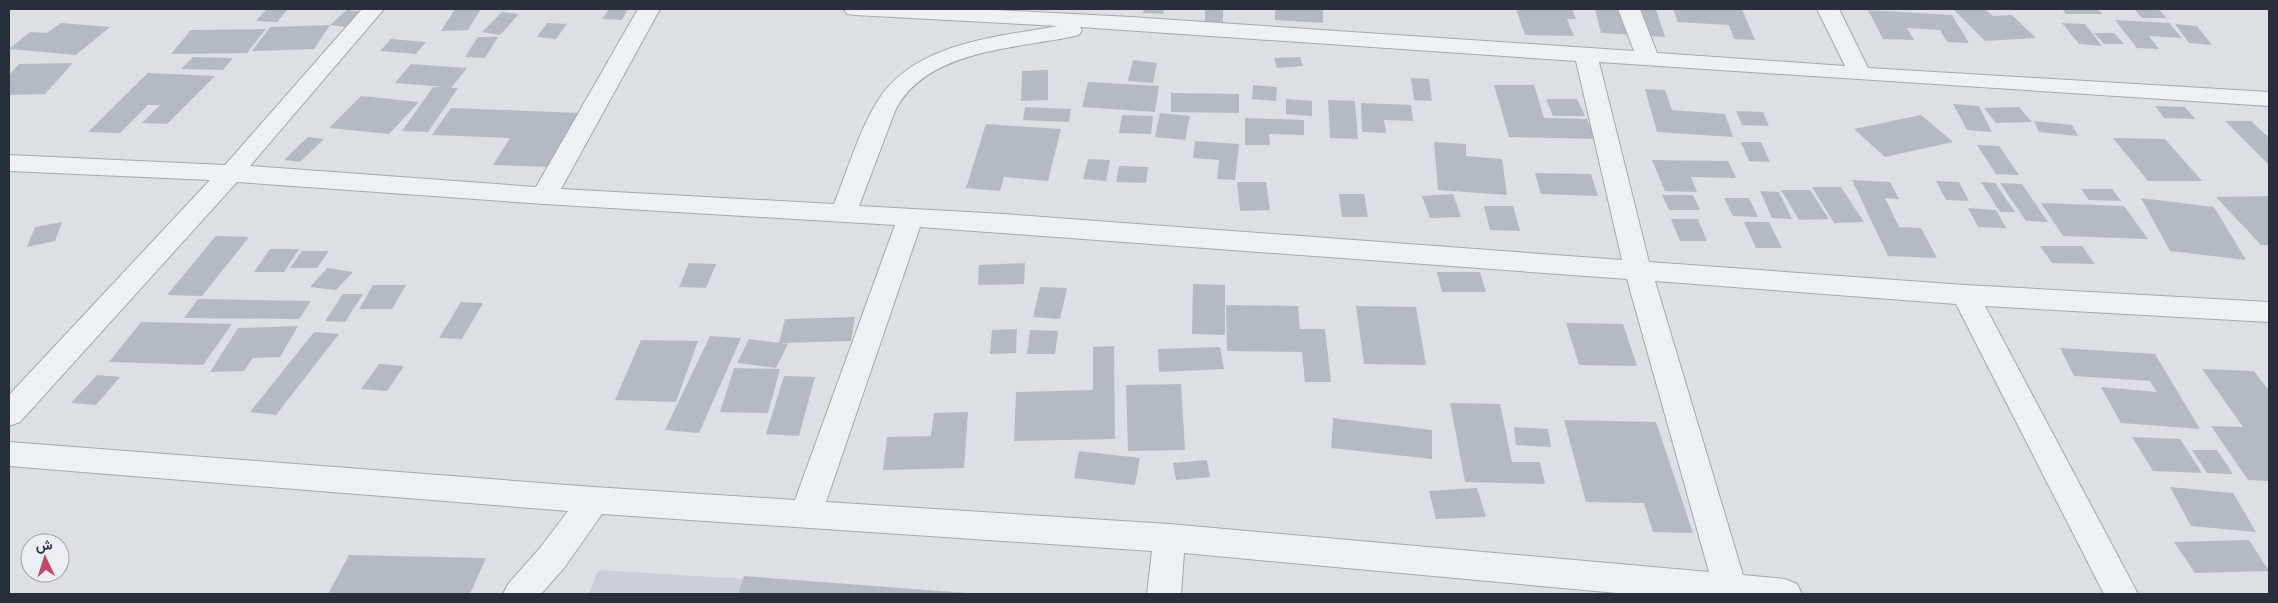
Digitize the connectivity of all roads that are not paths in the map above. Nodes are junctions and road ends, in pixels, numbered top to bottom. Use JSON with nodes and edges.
{"nodes":[{"id":1,"x":373,"y":9,"type":"edge"},
{"id":2,"x":650,"y":9,"type":"edge"},
{"id":3,"x":856,"y":9,"type":"edge"},
{"id":4,"x":1629,"y":9,"type":"edge"},
{"id":5,"x":1828,"y":9,"type":"edge"},
{"id":6,"x":1225,"y":19,"type":"edge"},
{"id":7,"x":1110,"y":22,"type":"junction"},
{"id":8,"x":1586,"y":55,"type":"junction"},
{"id":9,"x":1648,"y":59,"type":"junction"},
{"id":10,"x":1860,"y":74,"type":"junction"},
{"id":11,"x":2269,"y":99,"type":"edge"},
{"id":12,"x":9,"y":163,"type":"edge"},
{"id":13,"x":231,"y":173,"type":"junction"},
{"id":14,"x":544,"y":196,"type":"junction"},
{"id":15,"x":843,"y":214,"type":"junction"},
{"id":16,"x":910,"y":218,"type":"junction"},
{"id":17,"x":1638,"y":270,"type":"junction"},
{"id":18,"x":1965,"y":295,"type":"junction"},
{"id":19,"x":2269,"y":312,"type":"edge"},
{"id":20,"x":9,"y":414,"type":"edge"},
{"id":21,"x":9,"y":454,"type":"edge"},
{"id":22,"x":594,"y":500,"type":"junction"},
{"id":23,"x":806,"y":514,"type":"junction"},
{"id":24,"x":1169,"y":538,"type":"junction"},
{"id":25,"x":1731,"y":590,"type":"junction"},
{"id":26,"x":520,"y":594,"type":"edge"},
{"id":27,"x":1164,"y":594,"type":"edge"},
{"id":28,"x":1785,"y":594,"type":"edge"},
{"id":29,"x":2121,"y":594,"type":"edge"}],
"edges":[{"from":1,"to":13,"type":"street"},
{"from":2,"to":14,"type":"street"},
{"from":3,"to":7,"type":"street"},
{"from":4,"to":9,"type":"street"},
{"from":5,"to":10,"type":"street"},
{"from":6,"to":7,"type":"street"},
{"from":6,"to":8,"type":"street"},
{"from":7,"to":15,"type":"street"},
{"from":8,"to":9,"type":"street"},
{"from":8,"to":17,"type":"street"},
{"from":9,"to":10,"type":"street"},
{"from":10,"to":11,"type":"street"},
{"from":12,"to":13,"type":"street"},
{"from":13,"to":14,"type":"street"},
{"from":13,"to":20,"type":"street"},
{"from":14,"to":15,"type":"street"},
{"from":15,"to":16,"type":"street"},
{"from":16,"to":17,"type":"street"},
{"from":16,"to":23,"type":"street"},
{"from":17,"to":18,"type":"street"},
{"from":17,"to":25,"type":"street"},
{"from":18,"to":19,"type":"street"},
{"from":18,"to":29,"type":"street"},
{"from":21,"to":22,"type":"street"},
{"from":22,"to":23,"type":"street"},
{"from":22,"to":26,"type":"street"},
{"from":23,"to":24,"type":"street"},
{"from":24,"to":25,"type":"street"},
{"from":24,"to":27,"type":"street"},
{"from":25,"to":28,"type":"street"}]}
